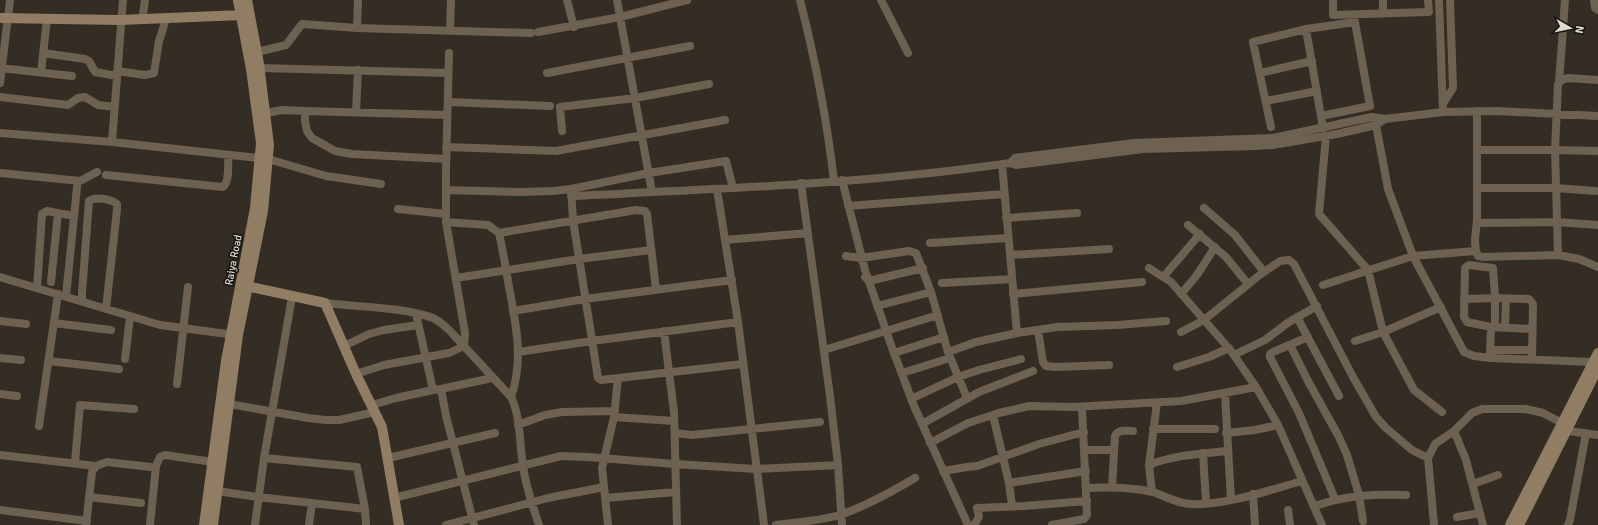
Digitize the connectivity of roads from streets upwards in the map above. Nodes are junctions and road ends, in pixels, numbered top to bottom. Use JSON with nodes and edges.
{"nodes":[{"id":1,"x":10,"y":0,"type":"edge"},
{"id":2,"x":123,"y":0,"type":"edge"},
{"id":3,"x":145,"y":0,"type":"edge"},
{"id":4,"x":238,"y":0,"type":"edge"},
{"id":5,"x":247,"y":0,"type":"edge"},
{"id":6,"x":358,"y":0,"type":"edge"},
{"id":7,"x":451,"y":0,"type":"edge"},
{"id":8,"x":567,"y":0,"type":"edge"},
{"id":9,"x":617,"y":0,"type":"edge"},
{"id":10,"x":687,"y":0,"type":"edge"},
{"id":11,"x":800,"y":0,"type":"edge"},
{"id":12,"x":881,"y":0,"type":"edge"},
{"id":13,"x":1333,"y":0,"type":"edge"},
{"id":14,"x":1383,"y":0,"type":"edge"},
{"id":15,"x":1428,"y":0,"type":"edge"},
{"id":16,"x":1439,"y":0,"type":"edge"},
{"id":17,"x":1450,"y":0,"type":"edge"},
{"id":18,"x":1565,"y":0,"type":"edge"},
{"id":19,"x":1594,"y":0,"type":"edge"},
{"id":20,"x":1598,"y":10,"type":"edge"},
{"id":21,"x":1383,"y":13,"type":"junction"},
{"id":22,"x":143,"y":14,"type":"dead end"},
{"id":23,"x":246,"y":14,"type":"junction"},
{"id":24,"x":1451,"y":16,"type":"junction"},
{"id":25,"x":620,"y":17,"type":"junction"},
{"id":26,"x":1440,"y":17,"type":"junction"},
{"id":27,"x":4,"y":18,"type":"edge"},
{"id":28,"x":47,"y":19,"type":"junction"},
{"id":29,"x":166,"y":19,"type":"junction"},
{"id":30,"x":120,"y":20,"type":"junction"},
{"id":31,"x":574,"y":27,"type":"junction"},
{"id":32,"x":357,"y":28,"type":"junction"},
{"id":33,"x":1306,"y":29,"type":"junction"},
{"id":34,"x":450,"y":30,"type":"junction"},
{"id":35,"x":690,"y":46,"type":"dead end"},
{"id":36,"x":257,"y":52,"type":"junction"},
{"id":37,"x":43,"y":53,"type":"junction"},
{"id":38,"x":449,"y":53,"type":"dead end"},
{"id":39,"x":908,"y":53,"type":"dead end"},
{"id":40,"x":628,"y":58,"type":"junction"},
{"id":41,"x":1312,"y":61,"type":"junction"},
{"id":42,"x":260,"y":68,"type":"junction"},
{"id":43,"x":1,"y":70,"type":"edge"},
{"id":44,"x":358,"y":70,"type":"junction"},
{"id":45,"x":41,"y":72,"type":"junction"},
{"id":46,"x":448,"y":73,"type":"junction"},
{"id":47,"x":547,"y":73,"type":"dead end"},
{"id":48,"x":1260,"y":73,"type":"junction"},
{"id":49,"x":117,"y":74,"type":"junction"},
{"id":50,"x":72,"y":76,"type":"dead end"},
{"id":51,"x":1598,"y":80,"type":"edge"},
{"id":52,"x":0,"y":83,"type":"edge"},
{"id":53,"x":1559,"y":83,"type":"junction"},
{"id":54,"x":709,"y":84,"type":"dead end"},
{"id":55,"x":1317,"y":91,"type":"junction"},
{"id":56,"x":0,"y":98,"type":"edge"},
{"id":57,"x":635,"y":98,"type":"junction"},
{"id":58,"x":1266,"y":101,"type":"junction"},
{"id":59,"x":448,"y":102,"type":"junction"},
{"id":60,"x":550,"y":106,"type":"dead end"},
{"id":61,"x":115,"y":107,"type":"junction"},
{"id":62,"x":1443,"y":108,"type":"junction"},
{"id":63,"x":1353,"y":110,"type":"junction"},
{"id":64,"x":305,"y":111,"type":"junction"},
{"id":65,"x":1477,"y":111,"type":"junction"},
{"id":66,"x":356,"y":112,"type":"junction"},
{"id":67,"x":266,"y":113,"type":"junction"},
{"id":68,"x":1556,"y":113,"type":"junction"},
{"id":69,"x":447,"y":115,"type":"junction"},
{"id":70,"x":1321,"y":116,"type":"junction"},
{"id":71,"x":1598,"y":116,"type":"edge"},
{"id":72,"x":1385,"y":119,"type":"junction"},
{"id":73,"x":725,"y":120,"type":"dead end"},
{"id":74,"x":1355,"y":121,"type":"junction"},
{"id":75,"x":1376,"y":125,"type":"junction"},
{"id":76,"x":1272,"y":127,"type":"dead end"},
{"id":77,"x":562,"y":131,"type":"dead end"},
{"id":78,"x":1324,"y":132,"type":"junction"},
{"id":79,"x":0,"y":133,"type":"edge"},
{"id":80,"x":642,"y":136,"type":"junction"},
{"id":81,"x":112,"y":142,"type":"junction"},
{"id":82,"x":446,"y":148,"type":"junction"},
{"id":83,"x":1478,"y":150,"type":"junction"},
{"id":84,"x":1555,"y":150,"type":"junction"},
{"id":85,"x":1598,"y":151,"type":"edge"},
{"id":86,"x":228,"y":154,"type":"junction"},
{"id":87,"x":264,"y":159,"type":"junction"},
{"id":88,"x":446,"y":159,"type":"junction"},
{"id":89,"x":1006,"y":163,"type":"junction"},
{"id":90,"x":97,"y":172,"type":"dead end"},
{"id":91,"x":0,"y":173,"type":"edge"},
{"id":92,"x":649,"y":173,"type":"junction"},
{"id":93,"x":106,"y":176,"type":"dead end"},
{"id":94,"x":838,"y":180,"type":"junction"},
{"id":95,"x":801,"y":183,"type":"junction"},
{"id":96,"x":381,"y":184,"type":"dead end"},
{"id":97,"x":77,"y":188,"type":"dead end"},
{"id":98,"x":733,"y":188,"type":"junction"},
{"id":99,"x":1477,"y":188,"type":"junction"},
{"id":100,"x":1556,"y":188,"type":"junction"},
{"id":101,"x":717,"y":189,"type":"junction"},
{"id":102,"x":446,"y":190,"type":"junction"},
{"id":103,"x":1596,"y":191,"type":"dead end"},
{"id":104,"x":652,"y":192,"type":"junction"},
{"id":105,"x":571,"y":193,"type":"junction"},
{"id":106,"x":1004,"y":194,"type":"junction"},
{"id":107,"x":848,"y":206,"type":"junction"},
{"id":108,"x":1204,"y":208,"type":"dead end"},
{"id":109,"x":398,"y":209,"type":"dead end"},
{"id":110,"x":58,"y":213,"type":"junction"},
{"id":111,"x":1077,"y":214,"type":"dead end"},
{"id":112,"x":74,"y":216,"type":"junction"},
{"id":113,"x":446,"y":218,"type":"junction"},
{"id":114,"x":1006,"y":218,"type":"junction"},
{"id":115,"x":573,"y":220,"type":"junction"},
{"id":116,"x":1477,"y":222,"type":"junction"},
{"id":117,"x":1557,"y":222,"type":"junction"},
{"id":118,"x":1188,"y":225,"type":"dead end"},
{"id":119,"x":1598,"y":225,"type":"edge"},
{"id":120,"x":499,"y":233,"type":"junction"},
{"id":121,"x":808,"y":233,"type":"junction"},
{"id":122,"x":1200,"y":234,"type":"junction"},
{"id":123,"x":1008,"y":238,"type":"junction"},
{"id":124,"x":725,"y":240,"type":"junction"},
{"id":125,"x":930,"y":243,"type":"dead end"},
{"id":126,"x":1216,"y":247,"type":"junction"},
{"id":127,"x":1110,"y":249,"type":"dead end"},
{"id":128,"x":651,"y":250,"type":"junction"},
{"id":129,"x":1475,"y":251,"type":"junction"},
{"id":130,"x":1010,"y":255,"type":"junction"},
{"id":131,"x":1558,"y":255,"type":"junction"},
{"id":132,"x":846,"y":256,"type":"dead end"},
{"id":133,"x":1413,"y":256,"type":"junction"},
{"id":134,"x":861,"y":258,"type":"junction"},
{"id":135,"x":579,"y":259,"type":"junction"},
{"id":136,"x":1598,"y":267,"type":"edge"},
{"id":137,"x":923,"y":268,"type":"junction"},
{"id":138,"x":1150,"y":268,"type":"dead end"},
{"id":139,"x":1368,"y":270,"type":"junction"},
{"id":140,"x":506,"y":271,"type":"junction"},
{"id":141,"x":1264,"y":272,"type":"junction"},
{"id":142,"x":860,"y":273,"type":"dead end"},
{"id":143,"x":1164,"y":276,"type":"junction"},
{"id":144,"x":0,"y":277,"type":"edge"},
{"id":145,"x":456,"y":278,"type":"junction"},
{"id":146,"x":1012,"y":279,"type":"junction"},
{"id":147,"x":732,"y":280,"type":"junction"},
{"id":148,"x":869,"y":281,"type":"junction"},
{"id":149,"x":51,"y":282,"type":"dead end"},
{"id":150,"x":1142,"y":282,"type":"dead end"},
{"id":151,"x":942,"y":284,"type":"dead end"},
{"id":152,"x":1248,"y":284,"type":"junction"},
{"id":153,"x":1323,"y":285,"type":"dead end"},
{"id":154,"x":244,"y":286,"type":"junction"},
{"id":155,"x":188,"y":287,"type":"dead end"},
{"id":156,"x":37,"y":288,"type":"junction"},
{"id":157,"x":656,"y":289,"type":"junction"},
{"id":158,"x":932,"y":292,"type":"junction"},
{"id":159,"x":1013,"y":294,"type":"junction"},
{"id":160,"x":1181,"y":294,"type":"junction"},
{"id":161,"x":62,"y":295,"type":"junction"},
{"id":162,"x":292,"y":297,"type":"junction"},
{"id":163,"x":1495,"y":298,"type":"junction"},
{"id":164,"x":585,"y":299,"type":"junction"},
{"id":165,"x":1464,"y":299,"type":"junction"},
{"id":166,"x":1506,"y":299,"type":"junction"},
{"id":167,"x":82,"y":301,"type":"junction"},
{"id":168,"x":325,"y":303,"type":"junction"},
{"id":169,"x":877,"y":306,"type":"junction"},
{"id":170,"x":1316,"y":306,"type":"junction"},
{"id":171,"x":1441,"y":307,"type":"junction"},
{"id":172,"x":106,"y":309,"type":"junction"},
{"id":173,"x":513,"y":311,"type":"junction"},
{"id":174,"x":416,"y":314,"type":"junction"},
{"id":175,"x":938,"y":315,"type":"junction"},
{"id":176,"x":130,"y":317,"type":"junction"},
{"id":177,"x":1297,"y":317,"type":"junction"},
{"id":178,"x":1204,"y":320,"type":"junction"},
{"id":179,"x":0,"y":321,"type":"edge"},
{"id":180,"x":1166,"y":321,"type":"dead end"},
{"id":181,"x":738,"y":322,"type":"junction"},
{"id":182,"x":54,"y":323,"type":"junction"},
{"id":183,"x":26,"y":324,"type":"dead end"},
{"id":184,"x":418,"y":325,"type":"junction"},
{"id":185,"x":1493,"y":327,"type":"junction"},
{"id":186,"x":1506,"y":328,"type":"junction"},
{"id":187,"x":182,"y":329,"type":"junction"},
{"id":188,"x":1532,"y":329,"type":"junction"},
{"id":189,"x":111,"y":330,"type":"dead end"},
{"id":190,"x":886,"y":330,"type":"junction"},
{"id":191,"x":1038,"y":330,"type":"junction"},
{"id":192,"x":664,"y":331,"type":"junction"},
{"id":193,"x":1180,"y":332,"type":"dead end"},
{"id":194,"x":1383,"y":332,"type":"junction"},
{"id":195,"x":1017,"y":333,"type":"junction"},
{"id":196,"x":234,"y":335,"type":"junction"},
{"id":197,"x":944,"y":337,"type":"junction"},
{"id":198,"x":1308,"y":337,"type":"junction"},
{"id":199,"x":592,"y":340,"type":"junction"},
{"id":200,"x":1355,"y":341,"type":"dead end"},
{"id":201,"x":1290,"y":345,"type":"junction"},
{"id":202,"x":344,"y":346,"type":"junction"},
{"id":203,"x":464,"y":346,"type":"junction"},
{"id":204,"x":1229,"y":348,"type":"junction"},
{"id":205,"x":824,"y":350,"type":"junction"},
{"id":206,"x":1532,"y":350,"type":"junction"},
{"id":207,"x":518,"y":352,"type":"junction"},
{"id":208,"x":894,"y":353,"type":"junction"},
{"id":209,"x":1598,"y":353,"type":"edge"},
{"id":210,"x":1490,"y":354,"type":"junction"},
{"id":211,"x":949,"y":355,"type":"junction"},
{"id":212,"x":1234,"y":355,"type":"junction"},
{"id":213,"x":425,"y":357,"type":"junction"},
{"id":214,"x":0,"y":358,"type":"edge"},
{"id":215,"x":125,"y":359,"type":"dead end"},
{"id":216,"x":1021,"y":359,"type":"dead end"},
{"id":217,"x":1532,"y":359,"type":"junction"},
{"id":218,"x":21,"y":360,"type":"dead end"},
{"id":219,"x":49,"y":361,"type":"junction"},
{"id":220,"x":743,"y":364,"type":"junction"},
{"id":221,"x":1109,"y":364,"type":"dead end"},
{"id":222,"x":1596,"y":365,"type":"edge"},
{"id":223,"x":1177,"y":367,"type":"dead end"},
{"id":224,"x":119,"y":369,"type":"dead end"},
{"id":225,"x":1033,"y":371,"type":"dead end"},
{"id":226,"x":669,"y":372,"type":"junction"},
{"id":227,"x":902,"y":373,"type":"junction"},
{"id":228,"x":356,"y":374,"type":"junction"},
{"id":229,"x":958,"y":377,"type":"junction"},
{"id":230,"x":492,"y":378,"type":"junction"},
{"id":231,"x":618,"y":378,"type":"junction"},
{"id":232,"x":177,"y":384,"type":"dead end"},
{"id":233,"x":1256,"y":387,"type":"junction"},
{"id":234,"x":437,"y":390,"type":"junction"},
{"id":235,"x":1225,"y":393,"type":"junction"},
{"id":236,"x":0,"y":394,"type":"edge"},
{"id":237,"x":17,"y":396,"type":"dead end"},
{"id":238,"x":1339,"y":396,"type":"dead end"},
{"id":239,"x":511,"y":397,"type":"junction"},
{"id":240,"x":967,"y":398,"type":"junction"},
{"id":241,"x":911,"y":399,"type":"junction"},
{"id":242,"x":225,"y":403,"type":"junction"},
{"id":243,"x":1157,"y":403,"type":"junction"},
{"id":244,"x":1082,"y":407,"type":"junction"},
{"id":245,"x":134,"y":409,"type":"dead end"},
{"id":246,"x":374,"y":409,"type":"junction"},
{"id":247,"x":272,"y":412,"type":"junction"},
{"id":248,"x":1442,"y":412,"type":"dead end"},
{"id":249,"x":614,"y":414,"type":"junction"},
{"id":250,"x":993,"y":415,"type":"junction"},
{"id":251,"x":674,"y":421,"type":"junction"},
{"id":252,"x":820,"y":422,"type":"dead end"},
{"id":253,"x":922,"y":424,"type":"junction"},
{"id":254,"x":518,"y":425,"type":"junction"},
{"id":255,"x":1278,"y":425,"type":"junction"},
{"id":256,"x":39,"y":426,"type":"dead end"},
{"id":257,"x":1563,"y":427,"type":"junction"},
{"id":258,"x":1153,"y":429,"type":"junction"},
{"id":259,"x":1215,"y":429,"type":"dead end"},
{"id":260,"x":752,"y":430,"type":"junction"},
{"id":261,"x":1133,"y":431,"type":"dead end"},
{"id":262,"x":1454,"y":431,"type":"junction"},
{"id":263,"x":675,"y":432,"type":"junction"},
{"id":264,"x":1084,"y":432,"type":"junction"},
{"id":265,"x":495,"y":433,"type":"dead end"},
{"id":266,"x":1226,"y":433,"type":"junction"},
{"id":267,"x":1586,"y":433,"type":"junction"},
{"id":268,"x":1598,"y":435,"type":"edge"},
{"id":269,"x":453,"y":442,"type":"junction"},
{"id":270,"x":930,"y":443,"type":"junction"},
{"id":271,"x":1085,"y":450,"type":"junction"},
{"id":272,"x":1114,"y":450,"type":"junction"},
{"id":273,"x":1227,"y":451,"type":"junction"},
{"id":274,"x":1203,"y":453,"type":"junction"},
{"id":275,"x":0,"y":454,"type":"edge"},
{"id":276,"x":1004,"y":457,"type":"junction"},
{"id":277,"x":264,"y":458,"type":"junction"},
{"id":278,"x":388,"y":458,"type":"junction"},
{"id":279,"x":604,"y":458,"type":"junction"},
{"id":280,"x":1428,"y":458,"type":"junction"},
{"id":281,"x":75,"y":462,"type":"junction"},
{"id":282,"x":213,"y":462,"type":"junction"},
{"id":283,"x":675,"y":464,"type":"junction"},
{"id":284,"x":1149,"y":464,"type":"junction"},
{"id":285,"x":838,"y":465,"type":"junction"},
{"id":286,"x":96,"y":466,"type":"junction"},
{"id":287,"x":151,"y":466,"type":"dead end"},
{"id":288,"x":523,"y":466,"type":"junction"},
{"id":289,"x":756,"y":469,"type":"junction"},
{"id":290,"x":943,"y":471,"type":"junction"},
{"id":291,"x":1086,"y":471,"type":"junction"},
{"id":292,"x":1498,"y":475,"type":"dead end"},
{"id":293,"x":915,"y":478,"type":"dead end"},
{"id":294,"x":463,"y":480,"type":"junction"},
{"id":295,"x":1302,"y":481,"type":"junction"},
{"id":296,"x":1009,"y":484,"type":"junction"},
{"id":297,"x":1473,"y":484,"type":"junction"},
{"id":298,"x":604,"y":487,"type":"junction"},
{"id":299,"x":1112,"y":487,"type":"junction"},
{"id":300,"x":1086,"y":488,"type":"junction"},
{"id":301,"x":217,"y":491,"type":"junction"},
{"id":302,"x":676,"y":492,"type":"junction"},
{"id":303,"x":1152,"y":492,"type":"junction"},
{"id":304,"x":1253,"y":494,"type":"junction"},
{"id":305,"x":1359,"y":495,"type":"junction"},
{"id":306,"x":1406,"y":495,"type":"dead end"},
{"id":307,"x":89,"y":497,"type":"junction"},
{"id":308,"x":258,"y":497,"type":"junction"},
{"id":309,"x":394,"y":498,"type":"junction"},
{"id":310,"x":605,"y":498,"type":"junction"},
{"id":311,"x":1335,"y":499,"type":"junction"},
{"id":312,"x":1231,"y":500,"type":"junction"},
{"id":313,"x":1087,"y":501,"type":"junction"},
{"id":314,"x":141,"y":503,"type":"dead end"},
{"id":315,"x":312,"y":503,"type":"junction"},
{"id":316,"x":532,"y":503,"type":"junction"},
{"id":317,"x":1206,"y":503,"type":"junction"},
{"id":318,"x":1012,"y":506,"type":"junction"},
{"id":319,"x":1315,"y":506,"type":"junction"},
{"id":320,"x":365,"y":509,"type":"junction"},
{"id":321,"x":0,"y":510,"type":"edge"},
{"id":322,"x":1288,"y":510,"type":"dead end"},
{"id":323,"x":1480,"y":513,"type":"junction"},
{"id":324,"x":841,"y":514,"type":"junction"},
{"id":325,"x":1457,"y":517,"type":"dead end"},
{"id":326,"x":1363,"y":521,"type":"dead end"},
{"id":327,"x":473,"y":522,"type":"edge"},
{"id":328,"x":1084,"y":522,"type":"edge"},
{"id":329,"x":87,"y":523,"type":"edge"},
{"id":330,"x":150,"y":525,"type":"edge"},
{"id":331,"x":204,"y":525,"type":"edge"},
{"id":332,"x":213,"y":525,"type":"edge"},
{"id":333,"x":255,"y":525,"type":"edge"},
{"id":334,"x":309,"y":525,"type":"edge"},
{"id":335,"x":366,"y":525,"type":"edge"},
{"id":336,"x":399,"y":525,"type":"edge"},
{"id":337,"x":446,"y":525,"type":"edge"},
{"id":338,"x":539,"y":525,"type":"edge"},
{"id":339,"x":608,"y":525,"type":"edge"},
{"id":340,"x":677,"y":525,"type":"edge"},
{"id":341,"x":764,"y":525,"type":"edge"},
{"id":342,"x":776,"y":525,"type":"edge"},
{"id":343,"x":842,"y":525,"type":"edge"},
{"id":344,"x":968,"y":525,"type":"edge"},
{"id":345,"x":974,"y":525,"type":"edge"},
{"id":346,"x":1052,"y":525,"type":"edge"},
{"id":347,"x":1254,"y":525,"type":"edge"},
{"id":348,"x":1290,"y":525,"type":"edge"},
{"id":349,"x":1322,"y":525,"type":"edge"},
{"id":350,"x":1434,"y":525,"type":"edge"},
{"id":351,"x":1484,"y":525,"type":"edge"},
{"id":352,"x":1510,"y":525,"type":"edge"},
{"id":353,"x":1519,"y":525,"type":"edge"},
{"id":354,"x":1568,"y":525,"type":"edge"}],
"edges":[{"from":1,"to":27,"type":"street"},
{"from":2,"to":30,"type":"street"},
{"from":3,"to":22,"type":"street"},
{"from":4,"to":23,"type":"street","name":"Raiya Road"},
{"from":5,"to":23,"type":"street","name":"Raiya Road"},
{"from":6,"to":32,"type":"street"},
{"from":7,"to":34,"type":"street"},
{"from":8,"to":31,"type":"street"},
{"from":9,"to":25,"type":"street"},
{"from":10,"to":25,"type":"street"},
{"from":11,"to":94,"type":"street"},
{"from":12,"to":39,"type":"street"},
{"from":13,"to":21,"type":"street"},
{"from":14,"to":21,"type":"street"},
{"from":15,"to":21,"type":"street"},
{"from":16,"to":26,"type":"street"},
{"from":17,"to":24,"type":"street"},
{"from":18,"to":53,"type":"street"},
{"from":19,"to":20,"type":"street"},
{"from":23,"to":29,"type":"street"},
{"from":23,"to":36,"type":"street","name":"Raiya Road"},
{"from":23,"to":87,"type":"street","name":"Raiya Road"},
{"from":24,"to":26,"type":"street"},
{"from":24,"to":62,"type":"street"},
{"from":25,"to":31,"type":"street"},
{"from":25,"to":40,"type":"street"},
{"from":26,"to":62,"type":"street"},
{"from":27,"to":28,"type":"street"},
{"from":27,"to":43,"type":"street"},
{"from":28,"to":30,"type":"street"},
{"from":28,"to":37,"type":"street"},
{"from":29,"to":30,"type":"street"},
{"from":29,"to":49,"type":"street"},
{"from":30,"to":49,"type":"street"},
{"from":31,"to":34,"type":"street"},
{"from":32,"to":34,"type":"street"},
{"from":32,"to":36,"type":"street"},
{"from":33,"to":41,"type":"street"},
{"from":33,"to":48,"type":"street"},
{"from":33,"to":63,"type":"street"},
{"from":35,"to":40,"type":"street"},
{"from":36,"to":42,"type":"street","name":"Raiya Road"},
{"from":37,"to":45,"type":"street"},
{"from":37,"to":49,"type":"street"},
{"from":38,"to":46,"type":"street"},
{"from":40,"to":47,"type":"street"},
{"from":40,"to":57,"type":"street"},
{"from":41,"to":48,"type":"street"},
{"from":41,"to":55,"type":"street"},
{"from":42,"to":44,"type":"street"},
{"from":42,"to":67,"type":"street","name":"Raiya Road"},
{"from":43,"to":45,"type":"street"},
{"from":43,"to":52,"type":"street"},
{"from":44,"to":46,"type":"street"},
{"from":44,"to":66,"type":"street"},
{"from":45,"to":50,"type":"street"},
{"from":46,"to":59,"type":"street"},
{"from":48,"to":58,"type":"street"},
{"from":49,"to":61,"type":"street"},
{"from":51,"to":53,"type":"street"},
{"from":53,"to":68,"type":"street"},
{"from":54,"to":57,"type":"street"},
{"from":55,"to":58,"type":"street"},
{"from":55,"to":70,"type":"street"},
{"from":56,"to":61,"type":"street"},
{"from":57,"to":77,"type":"street"},
{"from":57,"to":80,"type":"street"},
{"from":58,"to":76,"type":"street"},
{"from":59,"to":60,"type":"street"},
{"from":59,"to":69,"type":"street"},
{"from":61,"to":81,"type":"street"},
{"from":62,"to":65,"type":"street"},
{"from":62,"to":72,"type":"street"},
{"from":63,"to":70,"type":"street"},
{"from":63,"to":74,"type":"street"},
{"from":64,"to":66,"type":"street"},
{"from":64,"to":67,"type":"street"},
{"from":64,"to":88,"type":"street"},
{"from":65,"to":68,"type":"street"},
{"from":65,"to":83,"type":"street"},
{"from":66,"to":69,"type":"street"},
{"from":67,"to":87,"type":"street","name":"Raiya Road"},
{"from":68,"to":71,"type":"street"},
{"from":68,"to":84,"type":"street"},
{"from":69,"to":82,"type":"street"},
{"from":70,"to":78,"type":"street"},
{"from":72,"to":74,"type":"street"},
{"from":72,"to":75,"type":"street"},
{"from":73,"to":80,"type":"street"},
{"from":74,"to":78,"type":"street"},
{"from":75,"to":78,"type":"street"},
{"from":75,"to":133,"type":"street"},
{"from":78,"to":89,"type":"street"},
{"from":78,"to":139,"type":"street"},
{"from":79,"to":81,"type":"street"},
{"from":80,"to":82,"type":"street"},
{"from":80,"to":92,"type":"street"},
{"from":81,"to":86,"type":"street"},
{"from":82,"to":88,"type":"street"},
{"from":83,"to":84,"type":"street"},
{"from":83,"to":99,"type":"street"},
{"from":84,"to":85,"type":"street"},
{"from":84,"to":100,"type":"street"},
{"from":86,"to":87,"type":"street"},
{"from":86,"to":93,"type":"street"},
{"from":87,"to":96,"type":"street"},
{"from":87,"to":154,"type":"street","name":"Raiya Road"},
{"from":88,"to":102,"type":"street"},
{"from":89,"to":94,"type":"street"},
{"from":89,"to":106,"type":"street"},
{"from":90,"to":91,"type":"street"},
{"from":92,"to":98,"type":"street"},
{"from":92,"to":104,"type":"street"},
{"from":92,"to":105,"type":"street"},
{"from":94,"to":95,"type":"street"},
{"from":94,"to":107,"type":"street"},
{"from":95,"to":98,"type":"street"},
{"from":95,"to":121,"type":"street"},
{"from":97,"to":112,"type":"street"},
{"from":98,"to":101,"type":"street"},
{"from":99,"to":100,"type":"street"},
{"from":99,"to":116,"type":"street"},
{"from":100,"to":103,"type":"street"},
{"from":100,"to":117,"type":"street"},
{"from":101,"to":104,"type":"street"},
{"from":101,"to":124,"type":"street"},
{"from":102,"to":105,"type":"street"},
{"from":102,"to":113,"type":"street"},
{"from":104,"to":105,"type":"street"},
{"from":105,"to":115,"type":"street"},
{"from":106,"to":107,"type":"street"},
{"from":106,"to":114,"type":"street"},
{"from":107,"to":134,"type":"street"},
{"from":108,"to":141,"type":"street"},
{"from":109,"to":113,"type":"street"},
{"from":110,"to":112,"type":"street"},
{"from":110,"to":149,"type":"street"},
{"from":110,"to":156,"type":"street"},
{"from":111,"to":114,"type":"street"},
{"from":112,"to":161,"type":"street"},
{"from":113,"to":120,"type":"street"},
{"from":113,"to":145,"type":"street"},
{"from":114,"to":123,"type":"street"},
{"from":115,"to":120,"type":"street"},
{"from":115,"to":128,"type":"street"},
{"from":115,"to":135,"type":"street"},
{"from":116,"to":117,"type":"street"},
{"from":116,"to":129,"type":"street"},
{"from":117,"to":119,"type":"street"},
{"from":117,"to":131,"type":"street"},
{"from":118,"to":122,"type":"street"},
{"from":120,"to":140,"type":"street"},
{"from":121,"to":124,"type":"street"},
{"from":121,"to":205,"type":"street"},
{"from":122,"to":126,"type":"street"},
{"from":122,"to":143,"type":"street"},
{"from":123,"to":125,"type":"street"},
{"from":123,"to":130,"type":"street"},
{"from":124,"to":147,"type":"street"},
{"from":126,"to":152,"type":"street"},
{"from":126,"to":160,"type":"street"},
{"from":127,"to":130,"type":"street"},
{"from":128,"to":135,"type":"street"},
{"from":128,"to":157,"type":"street"},
{"from":129,"to":131,"type":"street"},
{"from":129,"to":133,"type":"street"},
{"from":130,"to":146,"type":"street"},
{"from":131,"to":136,"type":"street"},
{"from":132,"to":134,"type":"street"},
{"from":133,"to":139,"type":"street"},
{"from":133,"to":171,"type":"street"},
{"from":134,"to":137,"type":"street"},
{"from":134,"to":148,"type":"street"},
{"from":135,"to":140,"type":"street"},
{"from":135,"to":164,"type":"street"},
{"from":137,"to":148,"type":"street"},
{"from":137,"to":158,"type":"street"},
{"from":138,"to":143,"type":"street"},
{"from":139,"to":153,"type":"street"},
{"from":139,"to":194,"type":"street"},
{"from":140,"to":145,"type":"street"},
{"from":140,"to":173,"type":"street"},
{"from":141,"to":152,"type":"street"},
{"from":141,"to":170,"type":"street"},
{"from":142,"to":148,"type":"street"},
{"from":143,"to":160,"type":"street"},
{"from":144,"to":156,"type":"street"},
{"from":145,"to":203,"type":"street"},
{"from":146,"to":151,"type":"street"},
{"from":146,"to":159,"type":"street"},
{"from":147,"to":157,"type":"street"},
{"from":147,"to":181,"type":"street"},
{"from":148,"to":169,"type":"street"},
{"from":150,"to":159,"type":"street"},
{"from":152,"to":178,"type":"street"},
{"from":154,"to":162,"type":"street"},
{"from":154,"to":196,"type":"street","name":"Raiya Road"},
{"from":155,"to":187,"type":"street"},
{"from":156,"to":161,"type":"street"},
{"from":157,"to":164,"type":"street"},
{"from":158,"to":169,"type":"street"},
{"from":158,"to":175,"type":"street"},
{"from":159,"to":195,"type":"street"},
{"from":160,"to":178,"type":"street"},
{"from":161,"to":167,"type":"street"},
{"from":161,"to":182,"type":"street"},
{"from":162,"to":168,"type":"street"},
{"from":162,"to":247,"type":"street"},
{"from":163,"to":165,"type":"street"},
{"from":163,"to":165,"type":"street"},
{"from":163,"to":166,"type":"street"},
{"from":163,"to":185,"type":"street"},
{"from":164,"to":173,"type":"street"},
{"from":164,"to":199,"type":"street"},
{"from":165,"to":185,"type":"street"},
{"from":166,"to":186,"type":"street"},
{"from":166,"to":188,"type":"street"},
{"from":167,"to":172,"type":"street"},
{"from":167,"to":172,"type":"street"},
{"from":168,"to":174,"type":"street"},
{"from":168,"to":202,"type":"street"},
{"from":169,"to":190,"type":"street"},
{"from":170,"to":177,"type":"street"},
{"from":170,"to":280,"type":"street"},
{"from":171,"to":194,"type":"street"},
{"from":171,"to":210,"type":"street"},
{"from":172,"to":176,"type":"street"},
{"from":173,"to":207,"type":"street"},
{"from":174,"to":184,"type":"street"},
{"from":174,"to":203,"type":"street"},
{"from":175,"to":190,"type":"street"},
{"from":175,"to":197,"type":"street"},
{"from":176,"to":187,"type":"street"},
{"from":176,"to":215,"type":"street"},
{"from":177,"to":198,"type":"street"},
{"from":177,"to":212,"type":"street"},
{"from":178,"to":193,"type":"street"},
{"from":178,"to":204,"type":"street"},
{"from":179,"to":183,"type":"street"},
{"from":180,"to":191,"type":"street"},
{"from":181,"to":192,"type":"street"},
{"from":181,"to":220,"type":"street"},
{"from":182,"to":189,"type":"street"},
{"from":182,"to":219,"type":"street"},
{"from":184,"to":202,"type":"street"},
{"from":184,"to":213,"type":"street"},
{"from":185,"to":186,"type":"street"},
{"from":185,"to":210,"type":"street"},
{"from":186,"to":188,"type":"street"},
{"from":187,"to":196,"type":"street"},
{"from":187,"to":232,"type":"street"},
{"from":188,"to":206,"type":"street"},
{"from":190,"to":205,"type":"street"},
{"from":190,"to":208,"type":"street"},
{"from":191,"to":195,"type":"street"},
{"from":191,"to":221,"type":"street"},
{"from":192,"to":199,"type":"street"},
{"from":192,"to":226,"type":"street"},
{"from":194,"to":200,"type":"street"},
{"from":194,"to":248,"type":"street"},
{"from":195,"to":211,"type":"street"},
{"from":196,"to":242,"type":"street","name":"Raiya Road"},
{"from":197,"to":208,"type":"street"},
{"from":197,"to":211,"type":"street"},
{"from":198,"to":201,"type":"street"},
{"from":198,"to":238,"type":"street"},
{"from":199,"to":207,"type":"street"},
{"from":199,"to":231,"type":"street"},
{"from":201,"to":305,"type":"street"},
{"from":201,"to":311,"type":"street"},
{"from":202,"to":228,"type":"street"},
{"from":203,"to":213,"type":"street"},
{"from":203,"to":230,"type":"street"},
{"from":204,"to":212,"type":"street"},
{"from":204,"to":223,"type":"street"},
{"from":205,"to":285,"type":"street"},
{"from":206,"to":210,"type":"street"},
{"from":206,"to":217,"type":"street"},
{"from":207,"to":239,"type":"street"},
{"from":208,"to":227,"type":"street"},
{"from":209,"to":222,"type":"street"},
{"from":210,"to":217,"type":"street"},
{"from":211,"to":227,"type":"street"},
{"from":211,"to":229,"type":"street"},
{"from":212,"to":233,"type":"street"},
{"from":213,"to":228,"type":"street"},
{"from":213,"to":234,"type":"street"},
{"from":214,"to":218,"type":"street"},
{"from":216,"to":229,"type":"street"},
{"from":217,"to":222,"type":"street"},
{"from":219,"to":224,"type":"street"},
{"from":219,"to":256,"type":"street"},
{"from":220,"to":226,"type":"street"},
{"from":220,"to":260,"type":"street"},
{"from":222,"to":257,"type":"street"},
{"from":225,"to":240,"type":"street"},
{"from":226,"to":231,"type":"street"},
{"from":226,"to":251,"type":"street"},
{"from":227,"to":241,"type":"street"},
{"from":228,"to":246,"type":"street"},
{"from":229,"to":240,"type":"street"},
{"from":229,"to":241,"type":"street"},
{"from":230,"to":234,"type":"street"},
{"from":230,"to":239,"type":"street"},
{"from":231,"to":249,"type":"street"},
{"from":233,"to":235,"type":"street"},
{"from":233,"to":255,"type":"street"},
{"from":234,"to":246,"type":"street"},
{"from":234,"to":269,"type":"street"},
{"from":235,"to":243,"type":"street"},
{"from":235,"to":266,"type":"street"},
{"from":236,"to":237,"type":"street"},
{"from":239,"to":254,"type":"street"},
{"from":240,"to":253,"type":"street"},
{"from":241,"to":253,"type":"street"},
{"from":242,"to":247,"type":"street"},
{"from":242,"to":282,"type":"street","name":"Raiya Road"},
{"from":242,"to":301,"type":"street","name":"Raiya Road"},
{"from":243,"to":244,"type":"street"},
{"from":243,"to":258,"type":"street"},
{"from":244,"to":250,"type":"street"},
{"from":244,"to":264,"type":"street"},
{"from":245,"to":281,"type":"street"},
{"from":246,"to":247,"type":"street"},
{"from":246,"to":278,"type":"street"},
{"from":247,"to":277,"type":"street"},
{"from":249,"to":251,"type":"street"},
{"from":249,"to":254,"type":"street"},
{"from":249,"to":279,"type":"street"},
{"from":250,"to":270,"type":"street"},
{"from":250,"to":276,"type":"street"},
{"from":251,"to":263,"type":"street"},
{"from":252,"to":260,"type":"street"},
{"from":253,"to":270,"type":"street"},
{"from":254,"to":288,"type":"street"},
{"from":255,"to":266,"type":"street"},
{"from":255,"to":295,"type":"street"},
{"from":257,"to":262,"type":"street"},
{"from":257,"to":267,"type":"street"},
{"from":257,"to":352,"type":"street"},
{"from":257,"to":353,"type":"street"},
{"from":258,"to":259,"type":"street"},
{"from":258,"to":284,"type":"street"},
{"from":260,"to":263,"type":"street"},
{"from":260,"to":289,"type":"street"},
{"from":261,"to":272,"type":"street"},
{"from":262,"to":280,"type":"street"},
{"from":262,"to":297,"type":"street"},
{"from":263,"to":283,"type":"street"},
{"from":264,"to":271,"type":"street"},
{"from":264,"to":276,"type":"street"},
{"from":265,"to":269,"type":"street"},
{"from":266,"to":273,"type":"street"},
{"from":267,"to":268,"type":"street"},
{"from":267,"to":354,"type":"street"},
{"from":269,"to":278,"type":"street"},
{"from":269,"to":294,"type":"street"},
{"from":270,"to":290,"type":"street"},
{"from":271,"to":272,"type":"street"},
{"from":271,"to":291,"type":"street"},
{"from":272,"to":299,"type":"street"},
{"from":273,"to":274,"type":"street"},
{"from":273,"to":312,"type":"street"},
{"from":274,"to":284,"type":"street"},
{"from":274,"to":317,"type":"street"},
{"from":275,"to":281,"type":"street"},
{"from":276,"to":290,"type":"street"},
{"from":276,"to":296,"type":"street"},
{"from":277,"to":308,"type":"street"},
{"from":277,"to":320,"type":"street"},
{"from":278,"to":309,"type":"street"},
{"from":279,"to":283,"type":"street"},
{"from":279,"to":288,"type":"street"},
{"from":279,"to":298,"type":"street"},
{"from":280,"to":350,"type":"street"},
{"from":281,"to":286,"type":"street"},
{"from":282,"to":330,"type":"street"},
{"from":282,"to":331,"type":"street","name":"Raiya Road"},
{"from":283,"to":289,"type":"street"},
{"from":283,"to":302,"type":"street"},
{"from":284,"to":303,"type":"street"},
{"from":285,"to":289,"type":"street"},
{"from":285,"to":324,"type":"street"},
{"from":286,"to":287,"type":"street"},
{"from":286,"to":307,"type":"street"},
{"from":288,"to":294,"type":"street"},
{"from":288,"to":316,"type":"street"},
{"from":289,"to":341,"type":"street"},
{"from":290,"to":344,"type":"street"},
{"from":291,"to":296,"type":"street"},
{"from":291,"to":300,"type":"street"},
{"from":292,"to":297,"type":"street"},
{"from":293,"to":324,"type":"street"},
{"from":294,"to":309,"type":"street"},
{"from":294,"to":327,"type":"street"},
{"from":295,"to":304,"type":"street"},
{"from":295,"to":319,"type":"street"},
{"from":296,"to":318,"type":"street"},
{"from":297,"to":323,"type":"street"},
{"from":298,"to":310,"type":"street"},
{"from":298,"to":316,"type":"street"},
{"from":299,"to":300,"type":"street"},
{"from":299,"to":303,"type":"street"},
{"from":300,"to":313,"type":"street"},
{"from":301,"to":308,"type":"street"},
{"from":301,"to":332,"type":"street","name":"Raiya Road"},
{"from":302,"to":310,"type":"street"},
{"from":302,"to":340,"type":"street"},
{"from":303,"to":317,"type":"street"},
{"from":304,"to":312,"type":"street"},
{"from":304,"to":347,"type":"street"},
{"from":305,"to":306,"type":"street"},
{"from":305,"to":311,"type":"street"},
{"from":305,"to":326,"type":"street"},
{"from":307,"to":314,"type":"street"},
{"from":307,"to":329,"type":"street"},
{"from":308,"to":315,"type":"street"},
{"from":308,"to":333,"type":"street"},
{"from":309,"to":336,"type":"street"},
{"from":310,"to":339,"type":"street"},
{"from":311,"to":319,"type":"street"},
{"from":312,"to":317,"type":"street"},
{"from":313,"to":318,"type":"street"},
{"from":313,"to":328,"type":"street"},
{"from":315,"to":320,"type":"street"},
{"from":315,"to":334,"type":"street"},
{"from":316,"to":327,"type":"street"},
{"from":316,"to":338,"type":"street"},
{"from":318,"to":345,"type":"street"},
{"from":319,"to":349,"type":"street"},
{"from":320,"to":335,"type":"street"},
{"from":321,"to":329,"type":"street"},
{"from":322,"to":348,"type":"street"},
{"from":323,"to":325,"type":"street"},
{"from":323,"to":351,"type":"street"},
{"from":324,"to":342,"type":"street"},
{"from":324,"to":343,"type":"street"},
{"from":327,"to":337,"type":"street"},
{"from":328,"to":346,"type":"street"}]}
